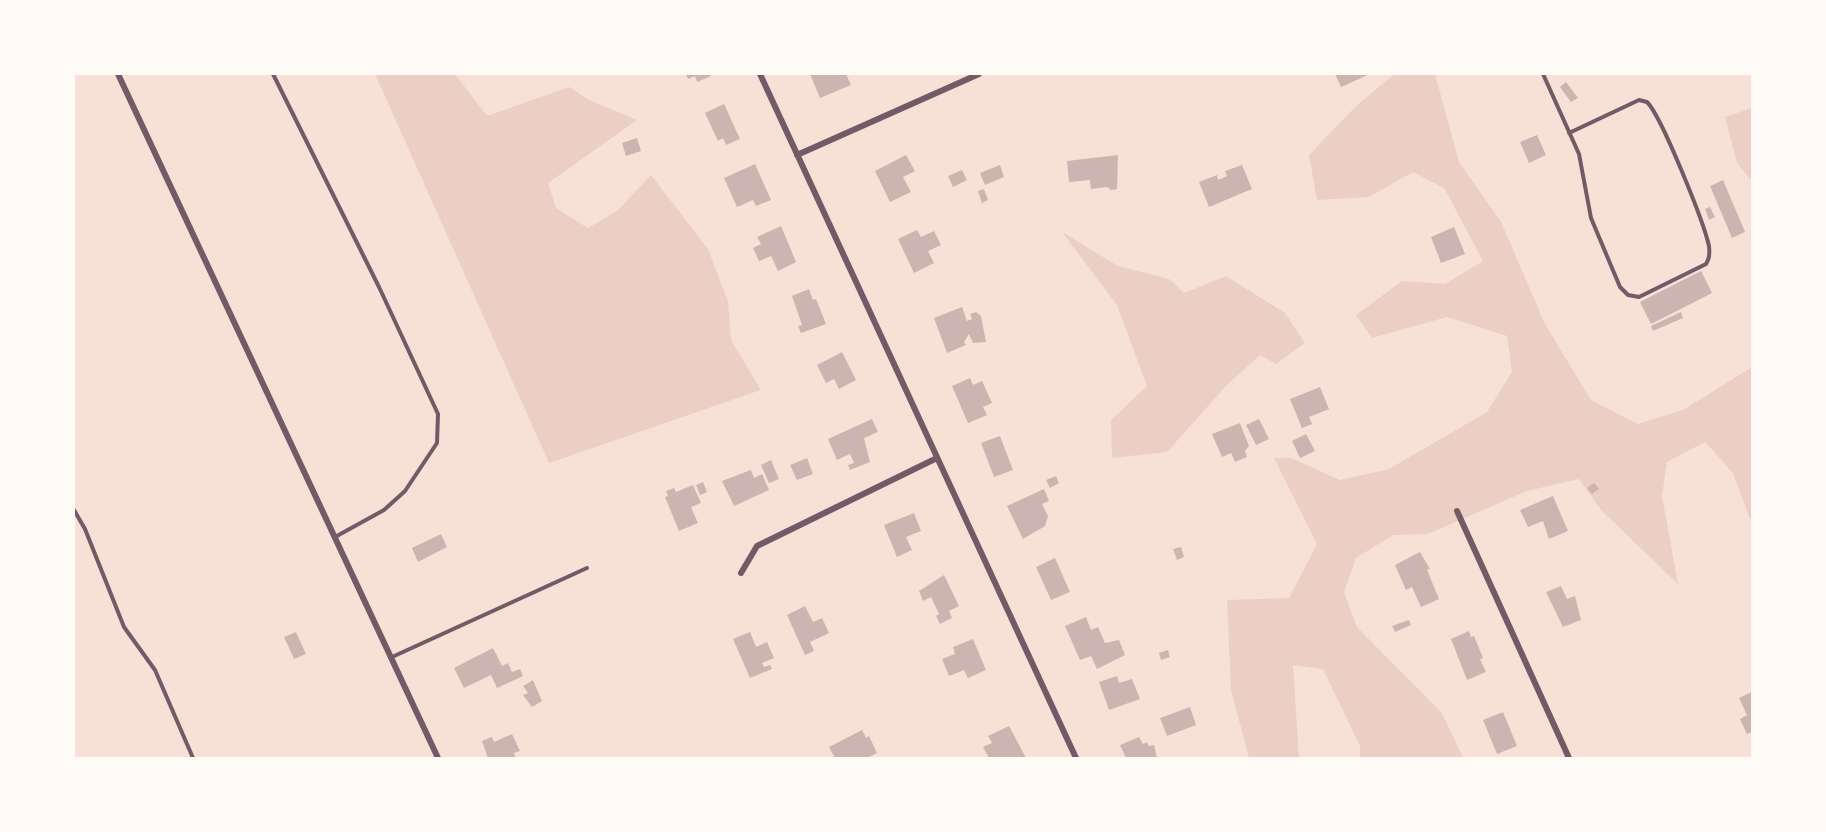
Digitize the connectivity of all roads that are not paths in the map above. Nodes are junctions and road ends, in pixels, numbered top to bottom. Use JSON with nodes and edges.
{"nodes":[{"id":1,"x":118,"y":74,"type":"edge"},
{"id":2,"x":273,"y":74,"type":"edge"},
{"id":3,"x":760,"y":74,"type":"edge"},
{"id":4,"x":979,"y":74,"type":"edge"},
{"id":5,"x":1543,"y":74,"type":"edge"},
{"id":6,"x":1569,"y":133,"type":"junction"},
{"id":7,"x":797,"y":155,"type":"junction"},
{"id":8,"x":937,"y":458,"type":"junction"},
{"id":9,"x":74,"y":510,"type":"edge"},
{"id":10,"x":1457,"y":511,"type":"dead end"},
{"id":11,"x":334,"y":537,"type":"junction"},
{"id":12,"x":587,"y":568,"type":"dead end"},
{"id":13,"x":741,"y":573,"type":"dead end"},
{"id":14,"x":391,"y":658,"type":"junction"},
{"id":15,"x":193,"y":759,"type":"edge"},
{"id":16,"x":438,"y":759,"type":"edge"},
{"id":17,"x":1076,"y":759,"type":"edge"},
{"id":18,"x":1569,"y":759,"type":"edge"}],
"edges":[{"from":1,"to":11,"type":"street"},
{"from":2,"to":11,"type":"lane"},
{"from":3,"to":7,"type":"street"},
{"from":4,"to":7,"type":"street"},
{"from":5,"to":6,"type":"lane"},
{"from":6,"to":6,"type":"lane"},
{"from":7,"to":8,"type":"street"},
{"from":8,"to":13,"type":"street"},
{"from":8,"to":17,"type":"street"},
{"from":9,"to":15,"type":"lane"},
{"from":10,"to":18,"type":"street"},
{"from":11,"to":14,"type":"street"},
{"from":12,"to":14,"type":"lane"},
{"from":14,"to":16,"type":"street"}]}
